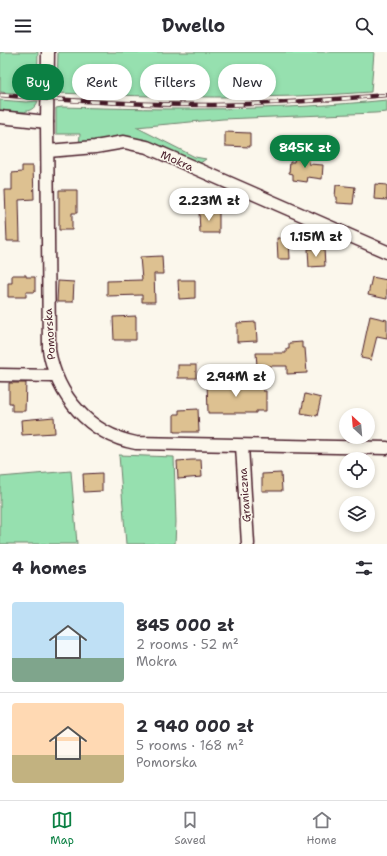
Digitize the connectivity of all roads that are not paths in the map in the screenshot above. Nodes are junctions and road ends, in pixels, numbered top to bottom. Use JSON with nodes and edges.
{"nodes":[{"id":1,"x":48,"y":52,"type":"edge"},
{"id":2,"x":0,"y":117,"type":"edge"},
{"id":3,"x":47,"y":122,"type":"junction"},
{"id":4,"x":48,"y":151,"type":"junction"},
{"id":5,"x":387,"y":252,"type":"edge"},
{"id":6,"x":0,"y":375,"type":"edge"},
{"id":7,"x":56,"y":376,"type":"junction"},
{"id":8,"x":242,"y":446,"type":"junction"},
{"id":9,"x":387,"y":448,"type":"edge"},
{"id":10,"x":248,"y":544,"type":"edge"}],
"edges":[{"from":1,"to":3,"type":"street","name":"Pomorska"},
{"from":2,"to":3,"type":"street"},
{"from":3,"to":4,"type":"street","name":"Pomorska"},
{"from":4,"to":5,"type":"street","name":"Mokra"},
{"from":4,"to":7,"type":"street","name":"Pomorska"},
{"from":6,"to":7,"type":"street"},
{"from":7,"to":8,"type":"street","name":"Pomorska"},
{"from":8,"to":9,"type":"street","name":"Pomorska"},
{"from":8,"to":10,"type":"street","name":"Graniczna"}]}
